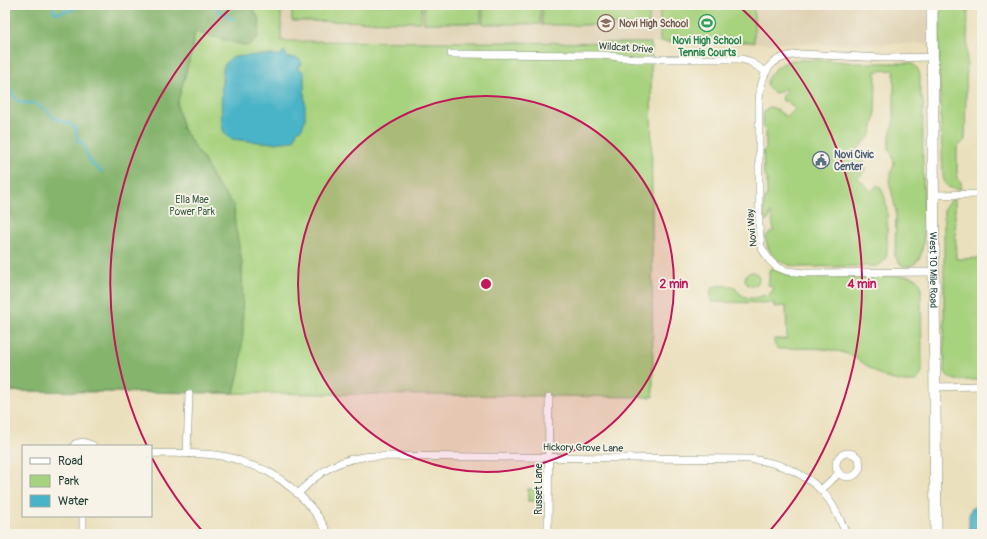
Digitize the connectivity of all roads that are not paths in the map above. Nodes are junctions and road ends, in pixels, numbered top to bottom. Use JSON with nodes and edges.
{"nodes":[{"id":1,"x":932,"y":5,"type":"edge"},
{"id":2,"x":451,"y":54,"type":"dead end"},
{"id":3,"x":933,"y":57,"type":"junction"},
{"id":4,"x":766,"y":72,"type":"junction"},
{"id":5,"x":982,"y":194,"type":"edge"},
{"id":6,"x":934,"y":195,"type":"junction"},
{"id":7,"x":934,"y":272,"type":"junction"},
{"id":8,"x":982,"y":386,"type":"edge"},
{"id":9,"x":935,"y":387,"type":"junction"},
{"id":10,"x":189,"y":394,"type":"dead end"},
{"id":11,"x":549,"y":397,"type":"dead end"},
{"id":12,"x":74,"y":445,"type":"edge"},
{"id":13,"x":92,"y":445,"type":"edge"},
{"id":14,"x":152,"y":453,"type":"edge"},
{"id":15,"x":188,"y":454,"type":"junction"},
{"id":16,"x":548,"y":456,"type":"junction"},
{"id":17,"x":839,"y":473,"type":"dead end"},
{"id":18,"x":821,"y":490,"type":"junction"},
{"id":19,"x":298,"y":494,"type":"junction"},
{"id":20,"x":83,"y":517,"type":"edge"},
{"id":21,"x":83,"y":534,"type":"edge"},
{"id":22,"x":328,"y":534,"type":"edge"},
{"id":23,"x":548,"y":534,"type":"edge"},
{"id":24,"x":846,"y":534,"type":"edge"},
{"id":25,"x":936,"y":534,"type":"edge"}],
"edges":[{"from":1,"to":3,"type":"main road","name":"West 10 Mile Road"},
{"from":2,"to":4,"type":"street","name":"Wildcat Drive"},
{"from":3,"to":4,"type":"street"},
{"from":3,"to":6,"type":"main road","name":"West 10 Mile Road"},
{"from":4,"to":7,"type":"street","name":"Novi Way"},
{"from":5,"to":6,"type":"street"},
{"from":6,"to":7,"type":"main road","name":"West 10 Mile Road"},
{"from":7,"to":9,"type":"main road","name":"West 10 Mile Road"},
{"from":8,"to":9,"type":"street"},
{"from":9,"to":25,"type":"main road","name":"West 10 Mile Road"},
{"from":10,"to":15,"type":"street"},
{"from":11,"to":16,"type":"street","name":"Russet Lane"},
{"from":12,"to":13,"type":"street"},
{"from":14,"to":15,"type":"street"},
{"from":15,"to":19,"type":"street"},
{"from":16,"to":18,"type":"street","name":"Hickory Grove Lane"},
{"from":16,"to":19,"type":"street","name":"Hickory Grove Lane"},
{"from":16,"to":23,"type":"street","name":"Russet Lane"},
{"from":17,"to":18,"type":"street"},
{"from":18,"to":24,"type":"street","name":"Hickory Grove Lane"},
{"from":19,"to":22,"type":"street"},
{"from":20,"to":21,"type":"street"}]}
